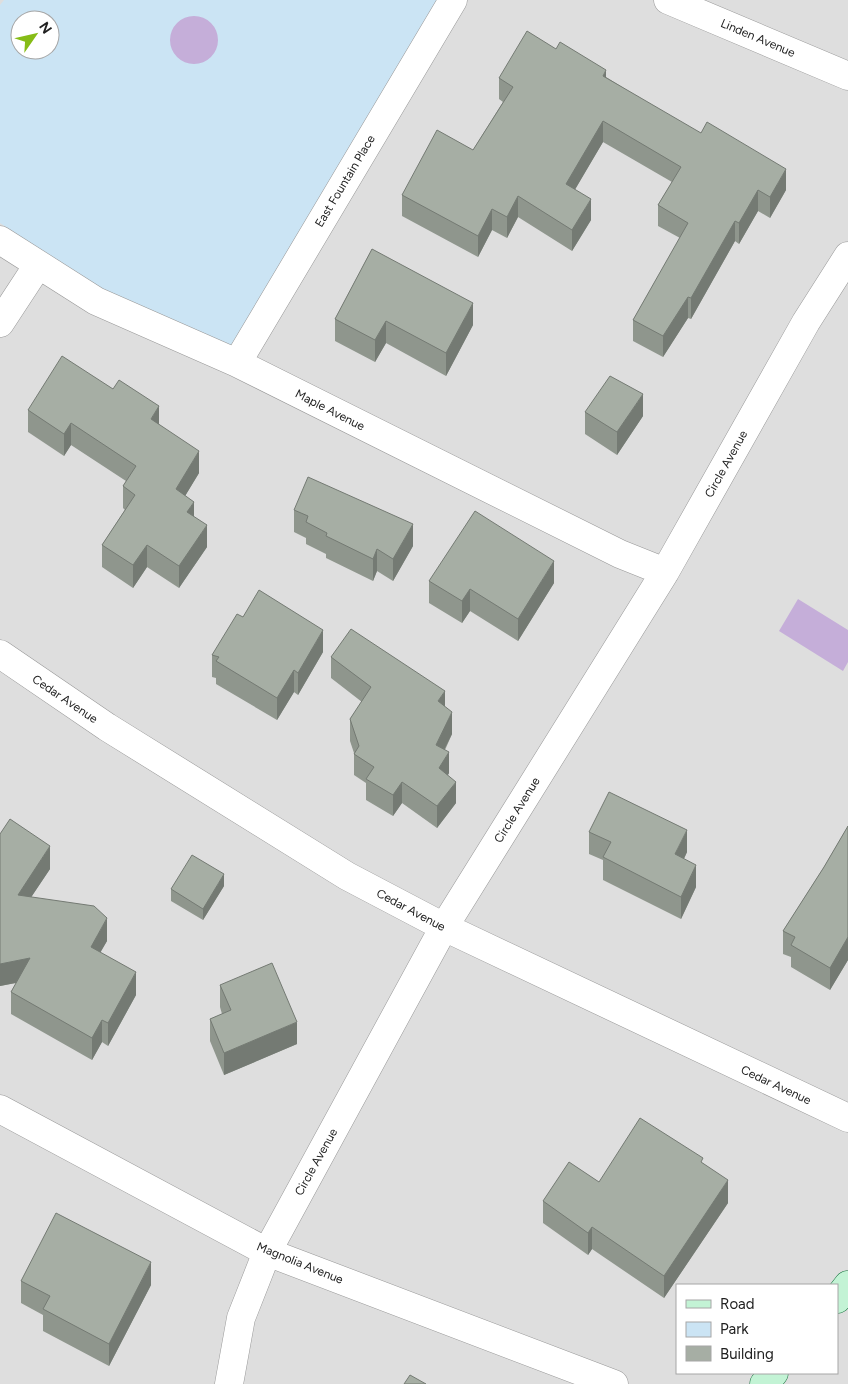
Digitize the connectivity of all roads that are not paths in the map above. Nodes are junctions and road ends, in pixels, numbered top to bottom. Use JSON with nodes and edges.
{"nodes":[{"id":1,"x":453,"y":0,"type":"edge"},
{"id":2,"x":668,"y":0,"type":"edge"},
{"id":3,"x":848,"y":76,"type":"edge"},
{"id":4,"x":0,"y":240,"type":"edge"},
{"id":5,"x":848,"y":256,"type":"edge"},
{"id":6,"x":38,"y":265,"type":"junction"},
{"id":7,"x":0,"y":323,"type":"edge"},
{"id":8,"x":237,"y":363,"type":"junction"},
{"id":9,"x":665,"y":572,"type":"junction"},
{"id":10,"x":0,"y":654,"type":"edge"},
{"id":11,"x":444,"y":928,"type":"junction"},
{"id":12,"x":0,"y":1109,"type":"edge"},
{"id":13,"x":848,"y":1118,"type":"edge"},
{"id":14,"x":266,"y":1252,"type":"junction"},
{"id":15,"x":848,"y":1285,"type":"edge"},
{"id":16,"x":838,"y":1298,"type":"edge"},
{"id":17,"x":773,"y":1374,"type":"edge"},
{"id":18,"x":229,"y":1384,"type":"edge"},
{"id":19,"x":614,"y":1384,"type":"edge"},
{"id":20,"x":764,"y":1384,"type":"edge"}],
"edges":[{"from":1,"to":8,"type":"street","name":"East Fountain Place"},
{"from":2,"to":3,"type":"street","name":"Linden Avenue"},
{"from":4,"to":6,"type":"street","name":"Maple Avenue"},
{"from":5,"to":9,"type":"street","name":"Circle Avenue"},
{"from":6,"to":7,"type":"street"},
{"from":6,"to":8,"type":"street","name":"Maple Avenue"},
{"from":8,"to":9,"type":"street","name":"Maple Avenue"},
{"from":9,"to":11,"type":"street","name":"Circle Avenue"},
{"from":10,"to":11,"type":"street","name":"Cedar Avenue"},
{"from":11,"to":13,"type":"street","name":"Cedar Avenue"},
{"from":11,"to":14,"type":"street","name":"Circle Avenue"},
{"from":12,"to":14,"type":"street","name":"Magnolia Avenue"},
{"from":14,"to":18,"type":"street","name":"Circle Avenue"},
{"from":14,"to":19,"type":"street","name":"Magnolia Avenue"},
{"from":15,"to":16,"type":"street"},
{"from":17,"to":20,"type":"street"}]}
